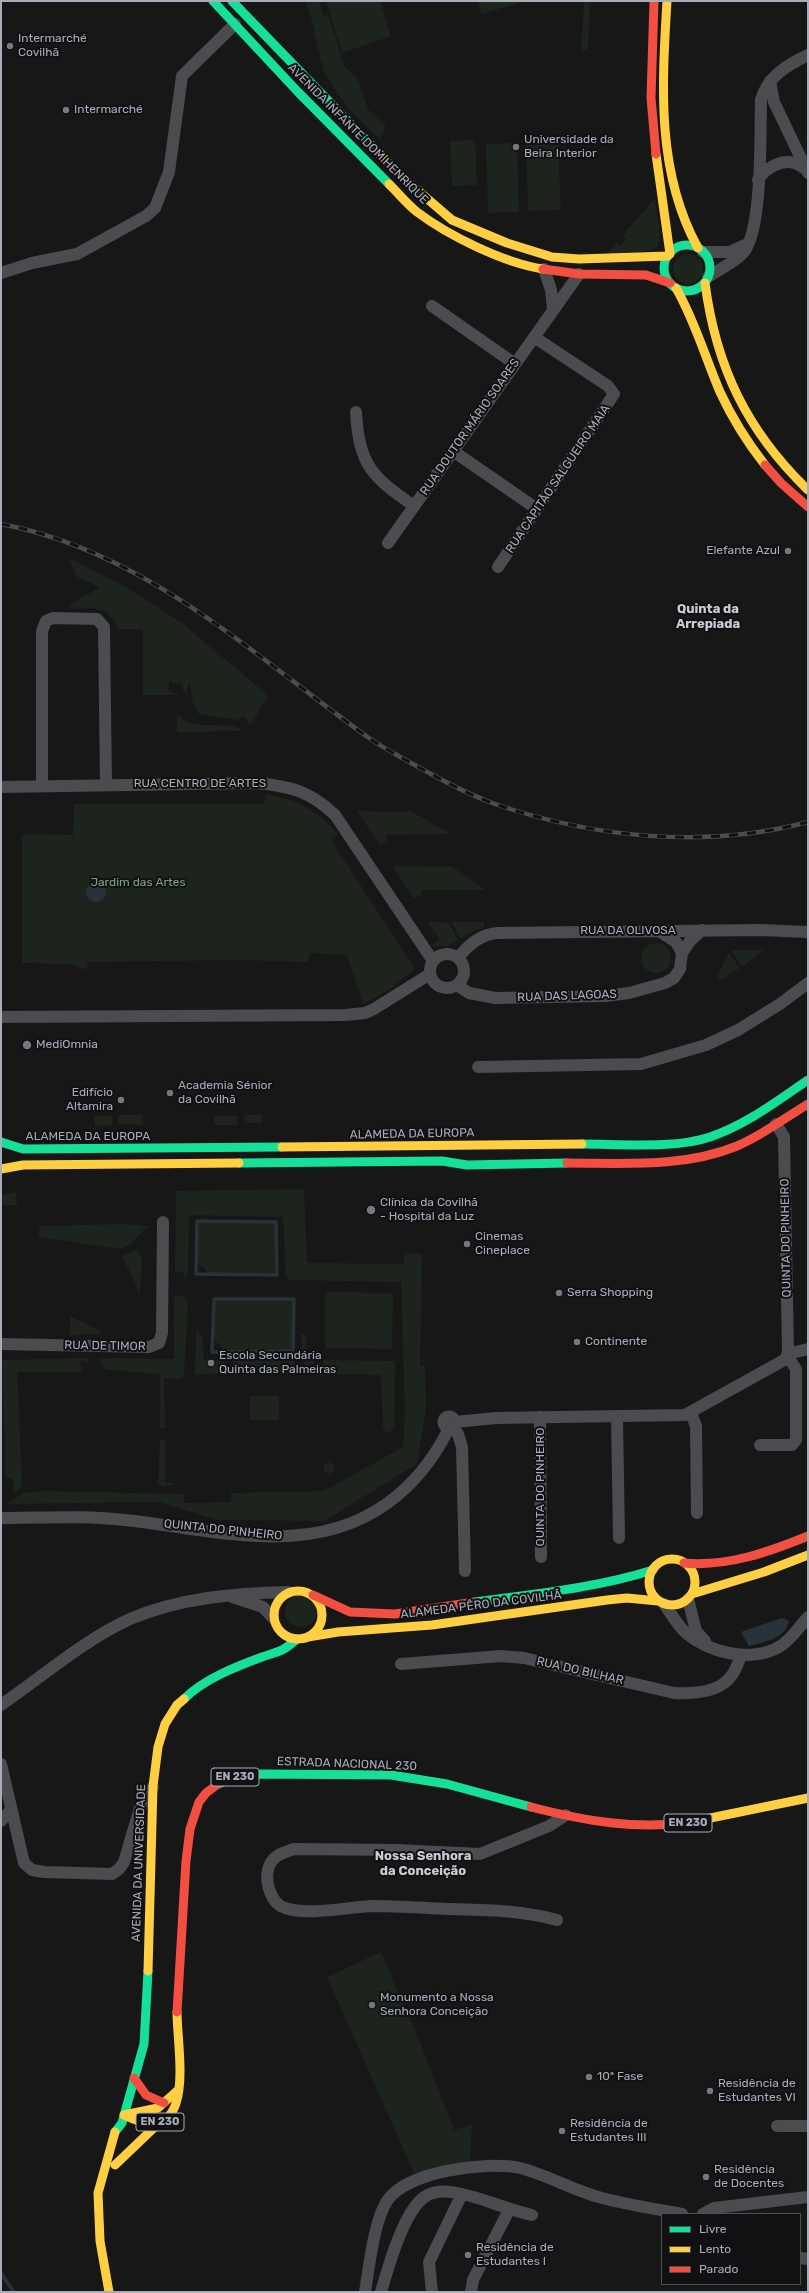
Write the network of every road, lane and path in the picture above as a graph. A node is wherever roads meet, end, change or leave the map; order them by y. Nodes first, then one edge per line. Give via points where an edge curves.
1 (213, 1) edge
2 (232, 1) edge
3 (654, 1) edge
4 (667, 1) edge
5 (235, 24) junction
6 (808, 55) edge
7 (770, 81) junction
8 (807, 171) edge
9 (758, 180) junction
10 (750, 243) junction
11 (701, 250) junction
12 (669, 255) junction
13 (544, 269) junction
14 (1, 273) edge
15 (580, 274) junction
16 (706, 280) junction
17 (673, 286) junction
18 (432, 306) dead end
19 (553, 310) junction
20 (534, 337) junction
21 (515, 364) junction
22 (356, 412) dead end
23 (453, 451) junction
24 (808, 490) edge
25 (414, 506) junction
26 (808, 507) edge
27 (537, 509) junction
28 (388, 543) dead end
29 (498, 567) dead end
30 (106, 785) junction
31 (42, 786) junction
32 (1, 787) edge
33 (702, 930) junction
34 (659, 931) junction
35 (808, 932) edge
36 (682, 953) junction
37 (458, 958) junction
38 (433, 961) junction
39 (430, 974) junction
40 (808, 983) edge
41 (458, 985) junction
42 (1, 1017) edge
43 (478, 1067) dead end
44 (808, 1080) edge
45 (808, 1104) edge
46 (776, 1124) junction
47 (1, 1142) edge
48 (1, 1169) edge
49 (163, 1222) dead end
50 (1, 1344) edge
51 (808, 1349) edge
52 (788, 1355) junction
53 (691, 1413) junction
54 (616, 1416) junction
55 (540, 1417) junction
56 (452, 1425) junction
57 (760, 1445) dead end
58 (697, 1513) dead end
59 (1, 1518) edge
60 (808, 1536) edge
61 (619, 1538) dead end
62 (808, 1556) edge
63 (541, 1557) dead end
64 (684, 1562) junction
65 (653, 1570) junction
66 (465, 1571) dead end
67 (288, 1592) junction
68 (313, 1595) junction
69 (229, 1596) junction
70 (690, 1596) junction
71 (661, 1602) junction
72 (808, 1617) edge
73 (273, 1618) junction
74 (308, 1637) junction
75 (275, 1638) junction
76 (297, 1640) junction
77 (708, 1645) junction
78 (741, 1656) junction
79 (262, 1657) junction
80 (401, 1664) dead end
81 (1, 1705) edge
82 (1, 1766) edge
83 (153, 1786) junction
84 (808, 1798) edge
85 (11, 1810) junction
86 (566, 1815) junction
87 (1, 1821) edge
88 (556, 1920) dead end
89 (134, 2078) junction
90 (179, 2090) junction
91 (164, 2104) junction
92 (123, 2119) junction
93 (159, 2123) junction
94 (777, 2126) dead end
95 (808, 2126) edge
96 (115, 2165) junction
97 (462, 2194) junction
98 (808, 2198) edge
99 (100, 2201) junction
100 (509, 2210) junction
101 (677, 2213) edge
102 (705, 2213) edge
103 (532, 2215) dead end
104 (109, 2292) edge
105 (365, 2292) edge
106 (381, 2292) edge
107 (432, 2292) edge
108 (471, 2292) edge

1 - 5 main road, AVENIDA INFANTE DOM HENRIQUE
2 - 12 main road, AVENIDA INFANTE DOM HENRIQUE via 402,177 452,220 507,243 552,257 579,260
3 - 12 main road via 651,90 658,174 668,222
4 - 11 main road via 664,90 668,143 682,220
5 - 13 main road, AVENIDA INFANTE DOM HENRIQUE via 417,212 472,245 504,258
5 - 14 street via 181,79 169,172 155,208 146,216 77,254
6 - 7 street via 779,72
7 - 8 street via 774,102
7 - 9 street via 761,100
8 - 9 street via 793,162 784,163 762,172
9 - 10 street via 758,209
10 - 11 street via 730,252
10 - 16 street via 743,253
11 - 12 main road via 683,246
11 - 16 main road via 709,264
12 - 17 main road via 664,270
13 - 15 main road, AVENIDA INFANTE DOM HENRIQUE
13 - 19 street via 551,290
15 - 17 main road, AVENIDA INFANTE DOM HENRIQUE via 646,275
15 - 19 street, RUA DOUTOR MÁRIO SOARES
16 - 17 main road via 691,291
16 - 24 main road via 713,331 732,387 758,434 772,453
17 - 26 main road via 690,312 720,393 744,435 780,483
18 - 21 street
19 - 20 street, RUA DOUTOR MÁRIO SOARES
20 - 21 street, RUA DOUTOR MÁRIO SOARES
20 - 27 street, RUA CAPITÃO SALGUEIRO MAIA via 608,386 614,394
21 - 23 street, RUA DOUTOR MÁRIO SOARES
22 - 25 street via 361,451 372,472
23 - 25 street, RUA DOUTOR MÁRIO SOARES
23 - 27 street
25 - 28 street, RUA DOUTOR MÁRIO SOARES
27 - 29 street, RUA CAPITÃO SALGUEIRO MAIA
30 - 31 street, RUA CENTRO DE ARTES
30 - 31 street via 104,627 97,619 53,618 47,620 42,627
30 - 38 street, RUA CENTRO DE ARTES via 256,783 297,789 314,798 335,815
31 - 32 street, RUA CENTRO DE ARTES
33 - 34 street, RUA DA OLIVOSA
33 - 35 street, RUA DA OLIVOSA
33 - 36 street, RUA DAS LAGOAS
34 - 36 street via 676,942
34 - 37 street, RUA DA OLIVOSA via 490,933 471,944
36 - 41 street, RUA DAS LAGOAS via 680,968 674,978 642,989 605,996 495,998 469,992
37 - 38 street via 445,954
37 - 41 street via 464,967 464,973
38 - 39 street
39 - 41 street via 433,982 442,988
39 - 42 street via 374,1009 358,1014
40 - 43 street via 738,1030 706,1045 641,1064
44 - 47 main road, ALAMEDA DA EUROPA via 727,1130 708,1138 677,1143 23,1149
45 - 46 main road
46 - 48 main road via 738,1146 718,1154 699,1159 665,1162 467,1165 442,1161 175,1163 23,1165
46 - 52 street, QUINTA DO PINHEIRO via 784,1138
49 - 50 street, RUA DE TIMOR via 162,1333 159,1343 149,1347
51 - 52 street, QUINTA DO PINHEIRO
52 - 53 street, QUINTA DO PINHEIRO
52 - 57 street, QUINTA DO PINHEIRO via 796,1369 796,1440 792,1445
53 - 54 street, QUINTA DO PINHEIRO via 676,1416
53 - 58 street via 696,1426
54 - 55 street, QUINTA DO PINHEIRO
54 - 61 street
55 - 56 street, QUINTA DO PINHEIRO via 468,1419
55 - 63 street, QUINTA DO PINHEIRO
56 - 59 street, QUINTA DO PINHEIRO via 420,1473 391,1500 362,1520 317,1534 266,1536 97,1518
56 - 66 street via 462,1447
60 - 64 main road, ALAMEDA PÊRO DA COVILHÃ via 758,1554 707,1565
62 - 70 main road, ALAMEDA PÊRO DA COVILHÃ
64 - 65 main road, ALAMEDA PÊRO DA COVILHÃ via 670,1559 663,1561
64 - 70 main road via 695,1580
65 - 68 main road, ALAMEDA PÊRO DA COVILHÃ via 631,1577 565,1589 395,1614 350,1612
65 - 71 main road via 649,1586
67 - 68 main road, ALAMEDA PÊRO DA COVILHÃ via 301,1590
67 - 69 street via 252,1592
67 - 73 main road via 276,1603
68 - 74 main road via 318,1601 322,1618 315,1632
69 - 73 street via 263,1608
69 - 81 street via 155,1610 131,1619 100,1635
70 - 71 main road, ALAMEDA PÊRO DA COVILHÃ via 677,1605
70 - 77 street via 696,1631
71 - 74 main road, ALAMEDA PÊRO DA COVILHÃ via 634,1598 607,1600 431,1625 327,1632
71 - 77 street via 685,1632
72 - 78 street via 790,1638 776,1649
73 - 75 main road
74 - 76 main road, ALAMEDA PÊRO DA COVILHÃ
75 - 76 main road
75 - 79 main road
76 - 79 main road, AVENIDA DA UNIVERSIDADE via 283,1651
77 - 78 street
78 - 80 street, RUA DO BILHAR via 731,1676 718,1686 694,1694 674,1693 524,1658 501,1656
79 - 83 main road, AVENIDA DA UNIVERSIDADE via 208,1681 193,1690 177,1705 165,1724 158,1747
82 - 85 street
83 - 85 street via 140,1808 124,1862 112,1874 32,1870 24,1863
83 - 89 main road, AVENIDA DA UNIVERSIDADE via 148,2000 144,2044
84 - 86 main road, ESTRADA NACIONAL 230 / EN 230 via 674,1826 632,1826
85 - 87 street
86 - 88 street via 549,1826 480,1854 294,1849 278,1854 269,1864 265,1879 271,1894 283,1908 298,1911 373,1906 502,1911 536,1914
86 - 90 main road, ESTRADA NACIONAL 230 / EN 230 via 458,1787 396,1776 268,1774 234,1777 218,1784 206,1793 196,1806 188,1838 177,2006
89 - 91 main road, EN 230 via 144,2095
89 - 92 main road, AVENIDA DA UNIVERSIDADE
90 - 91 main road, EN 230
90 - 93 main road, ESTRADA NACIONAL 230 / EN 230 via 173,2110
91 - 92 main road, EN 230
92 - 93 main road, EN 230 via 146,2125
92 - 96 main road, AVENIDA DA UNIVERSIDADE via 125,2129
92 - 99 main road, AVENIDA DA UNIVERSIDADE via 113,2135 103,2170 98,2193
93 - 96 main road, EN 230
94 - 95 street
96 - 99 main road, AVENIDA DA UNIVERSIDADE via 105,2197
97 - 100 street
97 - 106 street via 439,2191 426,2196 411,2210
97 - 107 street via 429,2262
98 - 102 street via 714,2208
99 - 104 main road, AVENIDA DA UNIVERSIDADE via 100,2241
100 - 103 street
100 - 108 street via 472,2280
101 - 105 street via 601,2198 519,2168 490,2167 433,2173 406,2183 387,2200 380,2214

